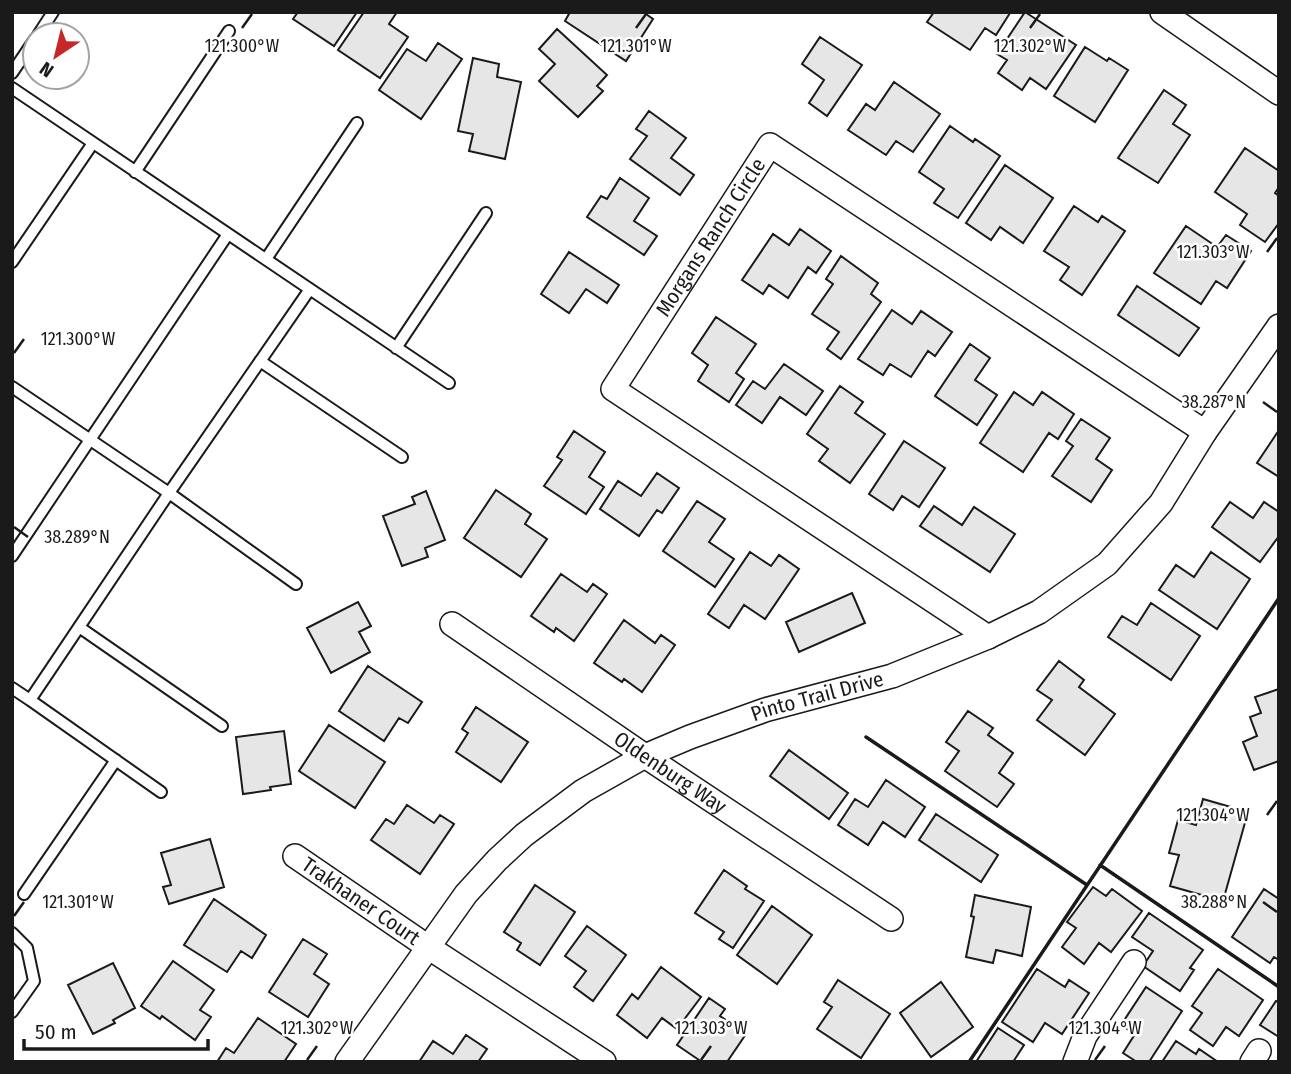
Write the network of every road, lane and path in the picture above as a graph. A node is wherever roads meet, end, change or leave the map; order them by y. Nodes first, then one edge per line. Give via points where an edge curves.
1 (1162, 12) edge
2 (229, 31) dead end
3 (12, 88) edge
4 (1279, 93) edge
5 (357, 123) dead end
6 (93, 143) junction
7 (135, 172) junction
8 (486, 212) dead end
9 (228, 234) junction
10 (266, 260) junction
11 (12, 262) edge
12 (310, 289) junction
13 (1279, 326) edge
14 (396, 348) junction
15 (260, 361) junction
16 (449, 383) dead end
17 (16, 390) edge
18 (12, 404) edge
19 (1205, 432) junction
20 (89, 439) junction
21 (402, 457) dead end
22 (169, 493) junction
23 (12, 556) edge
24 (296, 583) dead end
25 (452, 624) dead end
26 (79, 627) junction
27 (988, 637) junction
28 (12, 688) edge
29 (30, 700) junction
30 (222, 726) dead end
31 (645, 756) junction
32 (116, 761) junction
33 (161, 792) dead end
34 (295, 856) dead end
35 (24, 894) dead end
36 (891, 919) dead end
37 (12, 933) edge
38 (428, 947) junction
39 (1134, 962) dead end
40 (12, 1012) edge
41 (347, 1062) edge
42 (604, 1062) edge
43 (1075, 1062) edge

1 - 4 street
2 - 7 lane
3 - 6 lane
5 - 10 lane
6 - 7 lane
6 - 11 lane
7 - 9 lane
8 - 14 lane
9 - 10 lane
9 - 20 lane
10 - 12 lane
12 - 14 lane
12 - 15 lane
13 - 19 street, Pinto Trail Drive
14 - 16 lane
15 - 21 lane
15 - 22 lane
17 - 18 lane
17 - 20 lane
19 - 27 street, Pinto Trail Drive via 1161,503 1107,564 1039,612
19 - 27 street, Morgans Ranch Circle via 770,145 613,389
20 - 22 lane
20 - 23 lane
22 - 24 lane
22 - 26 lane
25 - 31 street, Oldenburg Way
26 - 29 lane
26 - 30 lane
27 - 31 street, Pinto Trail Drive via 892,676 765,710
28 - 29 lane
29 - 32 lane
31 - 36 street, Oldenburg Way
31 - 38 street, Pinto Trail Drive via 583,791 524,835 466,894
32 - 33 lane
32 - 35 lane
34 - 38 street, Trakhaner Court
37 - 40 lane via 27,948 34,981
38 - 41 street, Pinto Trail Drive
38 - 42 street, Trakhaner Court
39 - 43 street via 1085,1037

